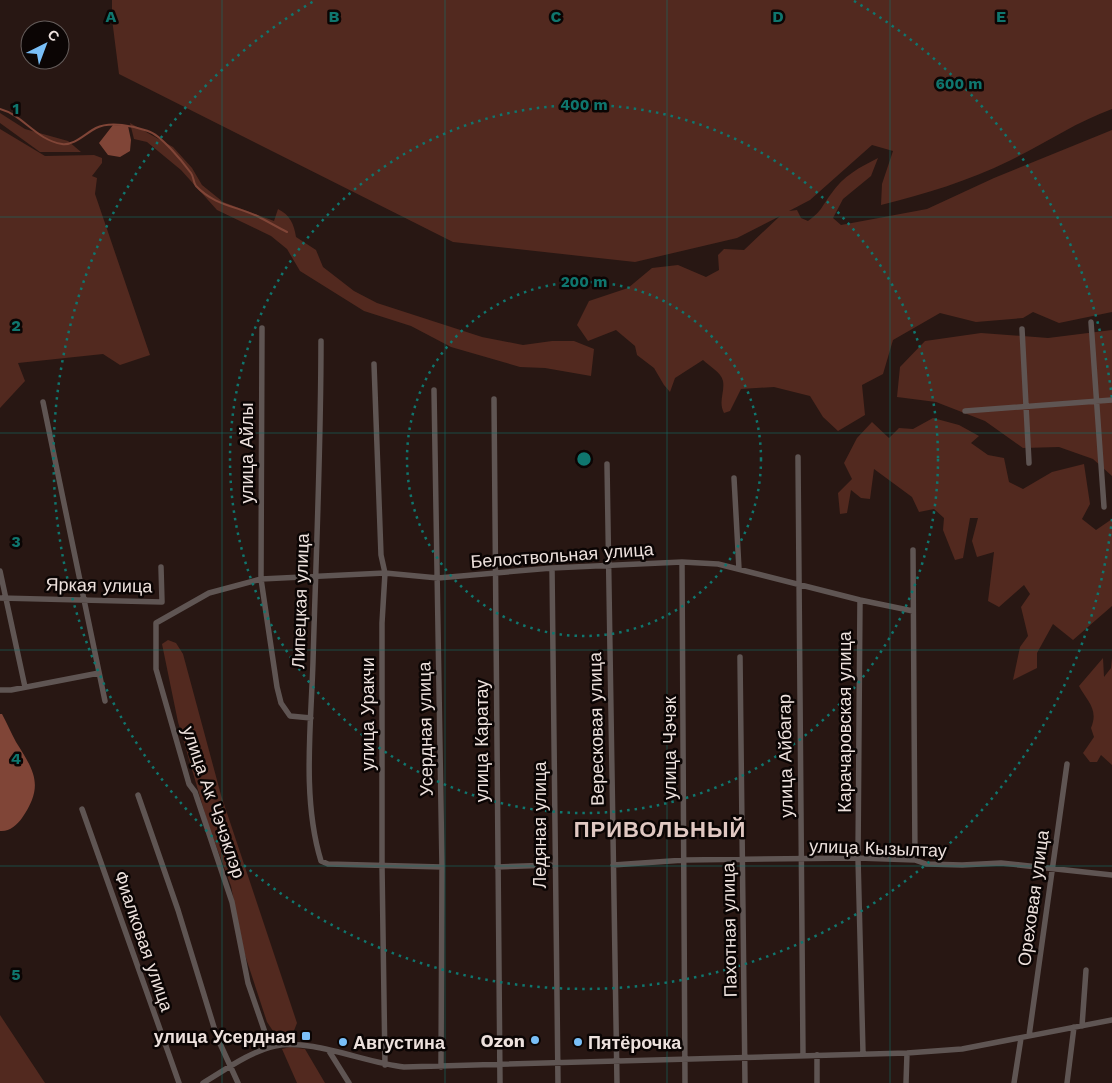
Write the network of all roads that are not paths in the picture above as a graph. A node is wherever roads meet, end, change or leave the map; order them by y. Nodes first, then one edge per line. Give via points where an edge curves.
1 (1091, 322) dead end
2 (262, 328) dead end
3 (1022, 329) dead end
4 (321, 340) dead end
5 (374, 364) dead end
6 (434, 390) dead end
7 (494, 399) dead end
8 (1112, 400) edge
9 (43, 402) dead end
10 (1096, 402) junction
11 (1026, 406) junction
12 (965, 411) dead end
13 (798, 458) dead end
14 (1029, 463) dead end
15 (607, 464) dead end
16 (734, 478) dead end
17 (1104, 506) dead end
18 (913, 550) dead end
19 (682, 562) junction
20 (161, 567) dead end
21 (608, 567) junction
22 (552, 568) junction
23 (739, 569) junction
24 (0, 571) edge
25 (385, 573) junction
26 (495, 574) junction
27 (316, 576) junction
28 (438, 578) junction
29 (261, 579) junction
30 (798, 583) junction
31 (209, 593) joint
32 (3, 598) edge
33 (85, 600) junction
34 (860, 600) junction
35 (913, 611) junction
36 (740, 657) dead end
37 (99, 674) junction
38 (25, 687) junction
39 (0, 690) edge
40 (105, 701) dead end
41 (311, 718) junction
42 (1067, 764) dead end
43 (138, 795) dead end
44 (82, 809) dead end
45 (858, 858) junction
46 (685, 860) junction
47 (743, 860) junction
48 (801, 860) junction
49 (915, 860) junction
50 (554, 865) junction
51 (613, 865) junction
52 (382, 866) junction
53 (442, 867) junction
54 (497, 867) junction
55 (1052, 868) junction
56 (1112, 875) edge
57 (1086, 970) dead end
58 (1112, 1020) edge
59 (1082, 1026) junction
60 (1074, 1027) junction
61 (1029, 1036) junction
62 (1021, 1038) junction
63 (270, 1047) junction
64 (329, 1051) junction
65 (862, 1053) junction
66 (907, 1053) junction
67 (803, 1055) junction
68 (817, 1055) junction
69 (745, 1058) junction
70 (685, 1061) junction
71 (558, 1062) junction
72 (617, 1062) junction
73 (385, 1065) junction
74 (499, 1065) junction
75 (441, 1067) junction
76 (229, 1068) junction
77 (179, 1083) edge
78 (202, 1083) edge
79 (238, 1083) edge
80 (349, 1083) edge
81 (500, 1083) edge
82 (558, 1083) edge
83 (617, 1083) edge
84 (685, 1083) edge
85 (745, 1083) edge
86 (817, 1083) edge
87 (906, 1083) edge
88 (1014, 1083) edge
89 (1067, 1083) edge

1 - 10 street
2 - 29 street, улица Айлы
3 - 11 street
4 - 27 street, Липецкая улица
5 - 25 street, улица Уракчи via 381,555
6 - 28 street, Усердная улица
7 - 26 street, улица Каратау
8 - 10 street
9 - 33 street
10 - 11 street
10 - 17 street
11 - 12 street
11 - 14 street
13 - 30 street, улица Айбагар
15 - 21 street, Вересковая улица
16 - 23 street
18 - 35 street
19 - 21 street, Белоствольная улица
19 - 23 street, Белоствольная улица
19 - 46 street, улица Чэчэк
20 - 33 street, Яркая улица via 162,602
21 - 22 street, Белоствольная улица
21 - 51 street, Вересковая улица
22 - 26 street, Белоствольная улица
22 - 50 street, Ледяная улица
23 - 30 street, Белоствольная улица
24 - 32 street
25 - 27 street, Белоствольная улица
25 - 28 street, Белоствольная улица
25 - 52 street, улица Уракчи
26 - 28 street, Белоствольная улица
26 - 54 street, улица Каратау
27 - 29 street, Белоствольная улица
27 - 41 street, Липецкая улица
28 - 53 street, Усердная улица
29 - 31 street, Белоствольная улица
29 - 41 street, улица Айлы via 272,665 281,703 290,716
30 - 34 street, Белоствольная улица
30 - 48 street, улица Айбагар
31 - 63 street, улица Ак Чэчэклэр via 156,623 156,669 189,784 195,792 232,902 248,983
32 - 33 street, Яркая улица
32 - 38 street
33 - 37 street
34 - 35 street, Белоствольная улица
34 - 45 street, Карачаровская улица
35 - 49 street
36 - 47 street, Пахотная улица
37 - 38 street
37 - 40 street
38 - 39 street
41 - 52 street, Липецкая улица via 310,810 321,861
42 - 55 street, Ореховая улица
43 - 76 street
44 - 77 street, Фиалковая улица
45 - 48 street, улица Кызылтау
45 - 49 street, улица Кызылтау
45 - 65 street, Карачаровская улица
46 - 47 street, улица Кызылтау
46 - 51 street, улица Кызылтау
46 - 70 street, улица Чэчэк
47 - 48 street, улица Кызылтау
47 - 69 street, Пахотная улица
48 - 67 street, улица Айбагар
49 - 55 street, улица Кызылтау via 926,864 1001,863
50 - 54 street
50 - 71 street, Ледяная улица
51 - 72 street, Вересковая улица
52 - 53 street
52 - 73 street, улица Уракчи
53 - 75 street, Усердная улица
54 - 74 street, улица Каратау
55 - 56 street, улица Кызылтау
55 - 61 street, Ореховая улица
57 - 59 street
58 - 59 street
59 - 60 street
60 - 61 street
60 - 89 street
61 - 62 street
62 - 66 street
62 - 88 street
63 - 64 street via 305,1046
63 - 76 street
64 - 73 street
64 - 80 street
65 - 66 street
65 - 68 street
66 - 87 street
67 - 68 street
67 - 69 street
68 - 86 street
69 - 70 street
69 - 85 street, Пахотная улица
70 - 72 street
70 - 84 street, улица Чэчэк
71 - 72 street
71 - 74 street
71 - 82 street, Ледяная улица
72 - 83 street, Вересковая улица
73 - 75 street
74 - 75 street
74 - 81 street, улица Каратау
76 - 78 street
76 - 79 street

